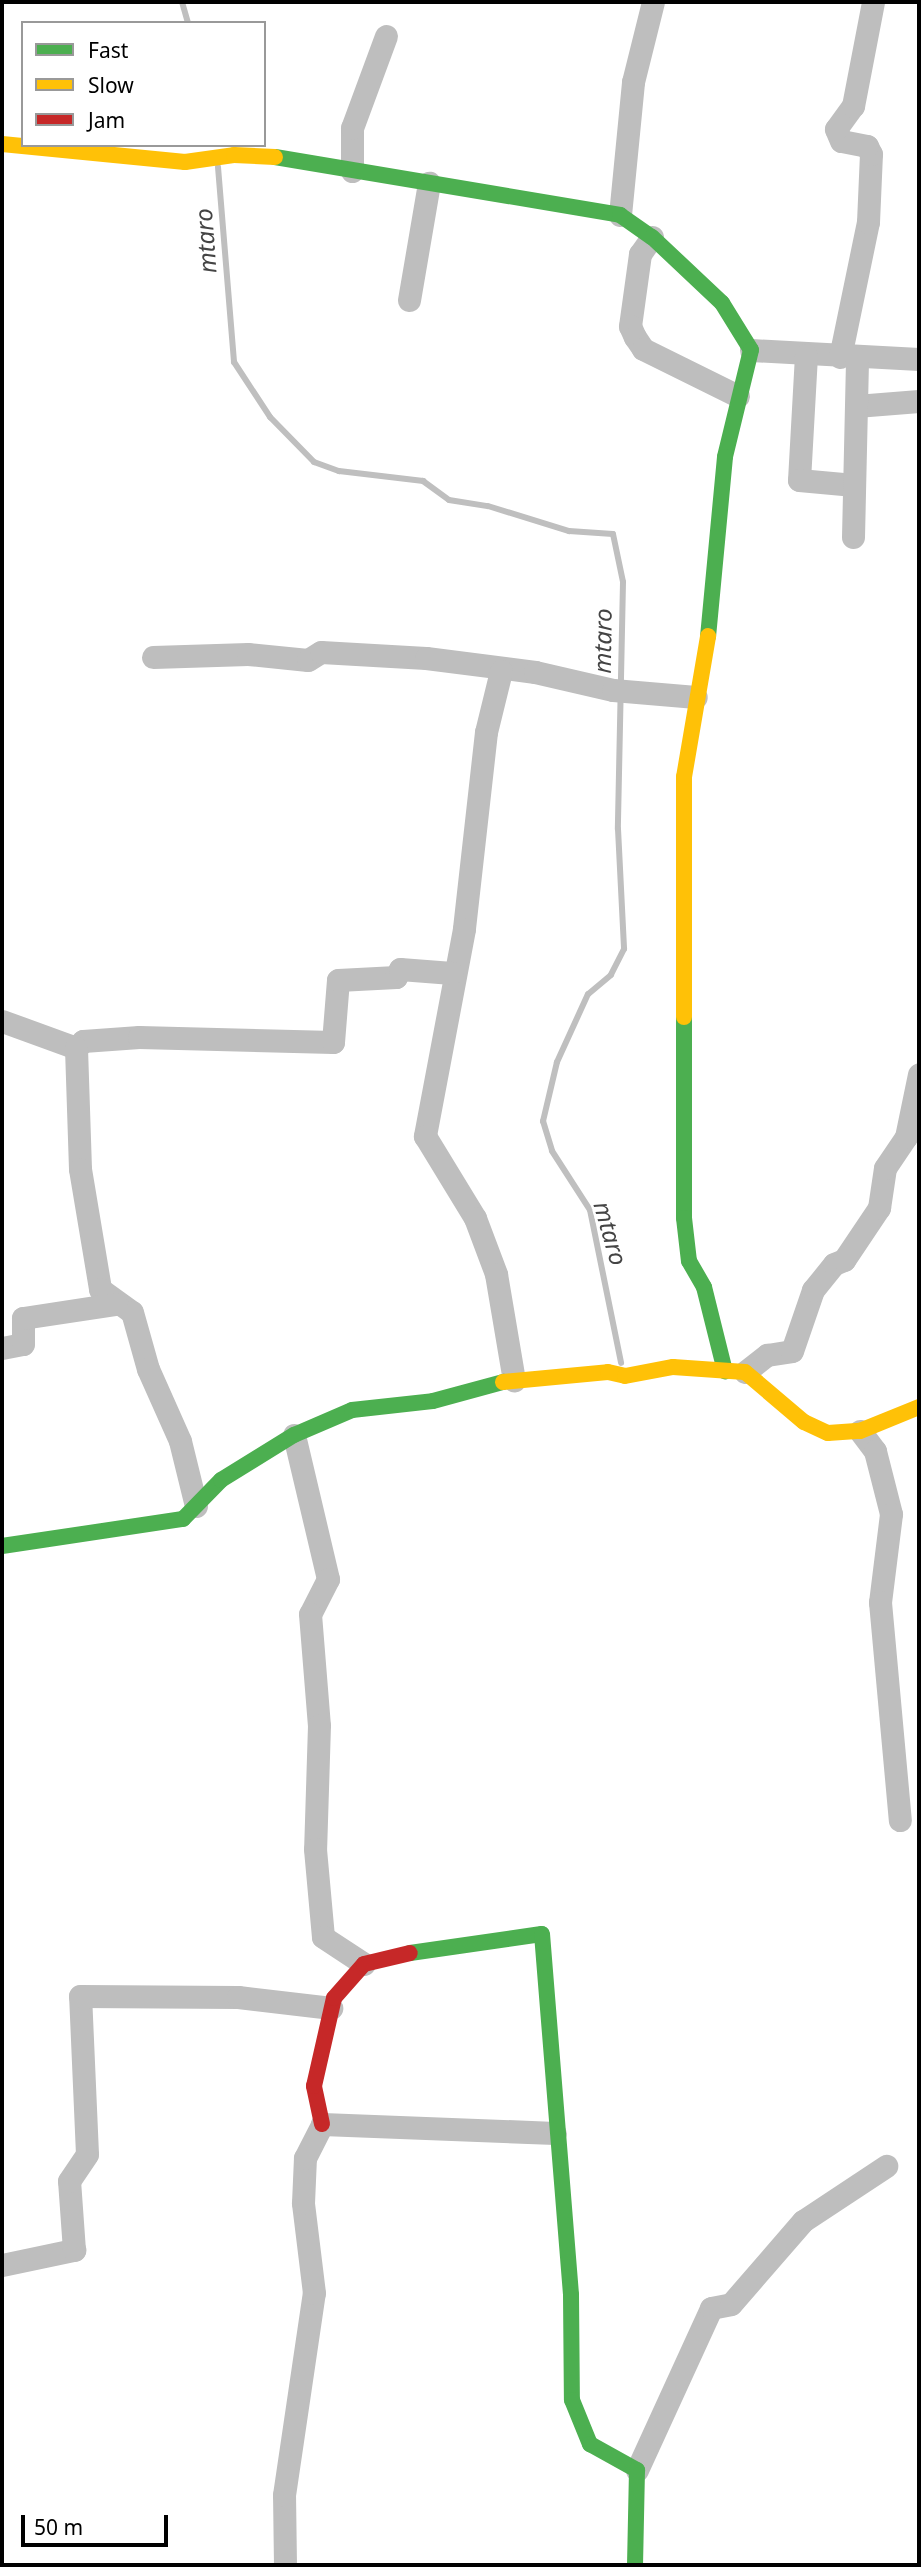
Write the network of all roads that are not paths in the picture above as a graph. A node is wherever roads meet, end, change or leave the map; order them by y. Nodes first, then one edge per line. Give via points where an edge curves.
1 (653, 2) edge
2 (873, 2) edge
3 (386, 36) dead end
4 (2, 144) edge
5 (21, 147) edge
6 (24, 147) edge
7 (352, 171) junction
8 (429, 183) junction
9 (620, 215) junction
10 (652, 237) junction
11 (409, 300) dead end
12 (751, 350) junction
13 (806, 355) junction
14 (849, 358) junction
15 (919, 359) edge
16 (738, 396) junction
17 (919, 401) edge
18 (856, 406) junction
19 (854, 485) junction
20 (853, 537) dead end
21 (153, 657) dead end
22 (501, 671) junction
23 (696, 697) junction
24 (453, 973) junction
25 (2, 1021) edge
26 (76, 1048) junction
27 (919, 1074) edge
28 (116, 1304) junction
29 (2, 1348) edge
30 (735, 1371) junction
31 (514, 1380) junction
32 (916, 1413) edge
33 (860, 1431) junction
34 (294, 1435) junction
35 (196, 1506) junction
36 (2, 1546) edge
37 (900, 1820) dead end
38 (364, 1964) junction
39 (331, 2008) junction
40 (322, 2124) junction
41 (555, 2133) junction
42 (886, 2166) dead end
43 (2, 2265) edge
44 (637, 2470) junction
45 (285, 2565) edge
46 (635, 2565) edge

1 - 9 street via 633,82
2 - 14 street via 853,106 836,129 841,141 867,146 871,154 868,222
3 - 7 street via 352,128
4 - 5 street
6 - 7 street via 103,158 298,158
7 - 8 street
8 - 9 street
8 - 11 street
9 - 10 street
10 - 12 street via 722,303
10 - 16 street via 640,254 630,326 635,337 643,349
12 - 13 street
12 - 16 street
13 - 14 street
13 - 19 street via 799,480
14 - 15 street
14 - 18 street
16 - 23 street via 725,457 717,583
17 - 18 street
18 - 19 street
19 - 20 street
21 - 22 street via 248,654 308,660 321,652 426,658
22 - 23 street via 536,673 613,690
22 - 24 street via 486,732 475,850
23 - 30 street via 684,776 684,1217 689,1261 704,1287
24 - 26 street via 400,968 396,977 338,979 333,1042 139,1037 82,1041
24 - 31 street via 425,1136 475,1219 492,1263
25 - 26 street
26 - 28 street via 80,1169 100,1289
27 - 30 street via 906,1137 885,1168 878,1208 844,1260 834,1264 813,1290 792,1351 767,1355
28 - 29 street via 23,1318 23,1344
28 - 35 street via 132,1312 148,1369 180,1441
30 - 31 street via 673,1367 625,1376 608,1372
30 - 33 street via 804,1422 828,1433
31 - 34 street via 433,1401 352,1410
32 - 33 street
33 - 37 street via 875,1451 891,1514 880,1602
34 - 35 street via 222,1480
34 - 38 street via 328,1579 310,1614 319,1725 316,1849 323,1937
35 - 36 street via 183,1519
38 - 39 street via 334,1998
38 - 41 street via 424,1949 542,1934
39 - 40 street via 313,2086
39 - 43 street via 238,1997 80,1996 87,2154 69,2181 74,2250
40 - 41 street
40 - 45 street via 305,2158 303,2203 314,2293 284,2495
41 - 44 street via 571,2295 572,2400 590,2444
42 - 44 street via 803,2221 731,2304 711,2308
44 - 46 street

